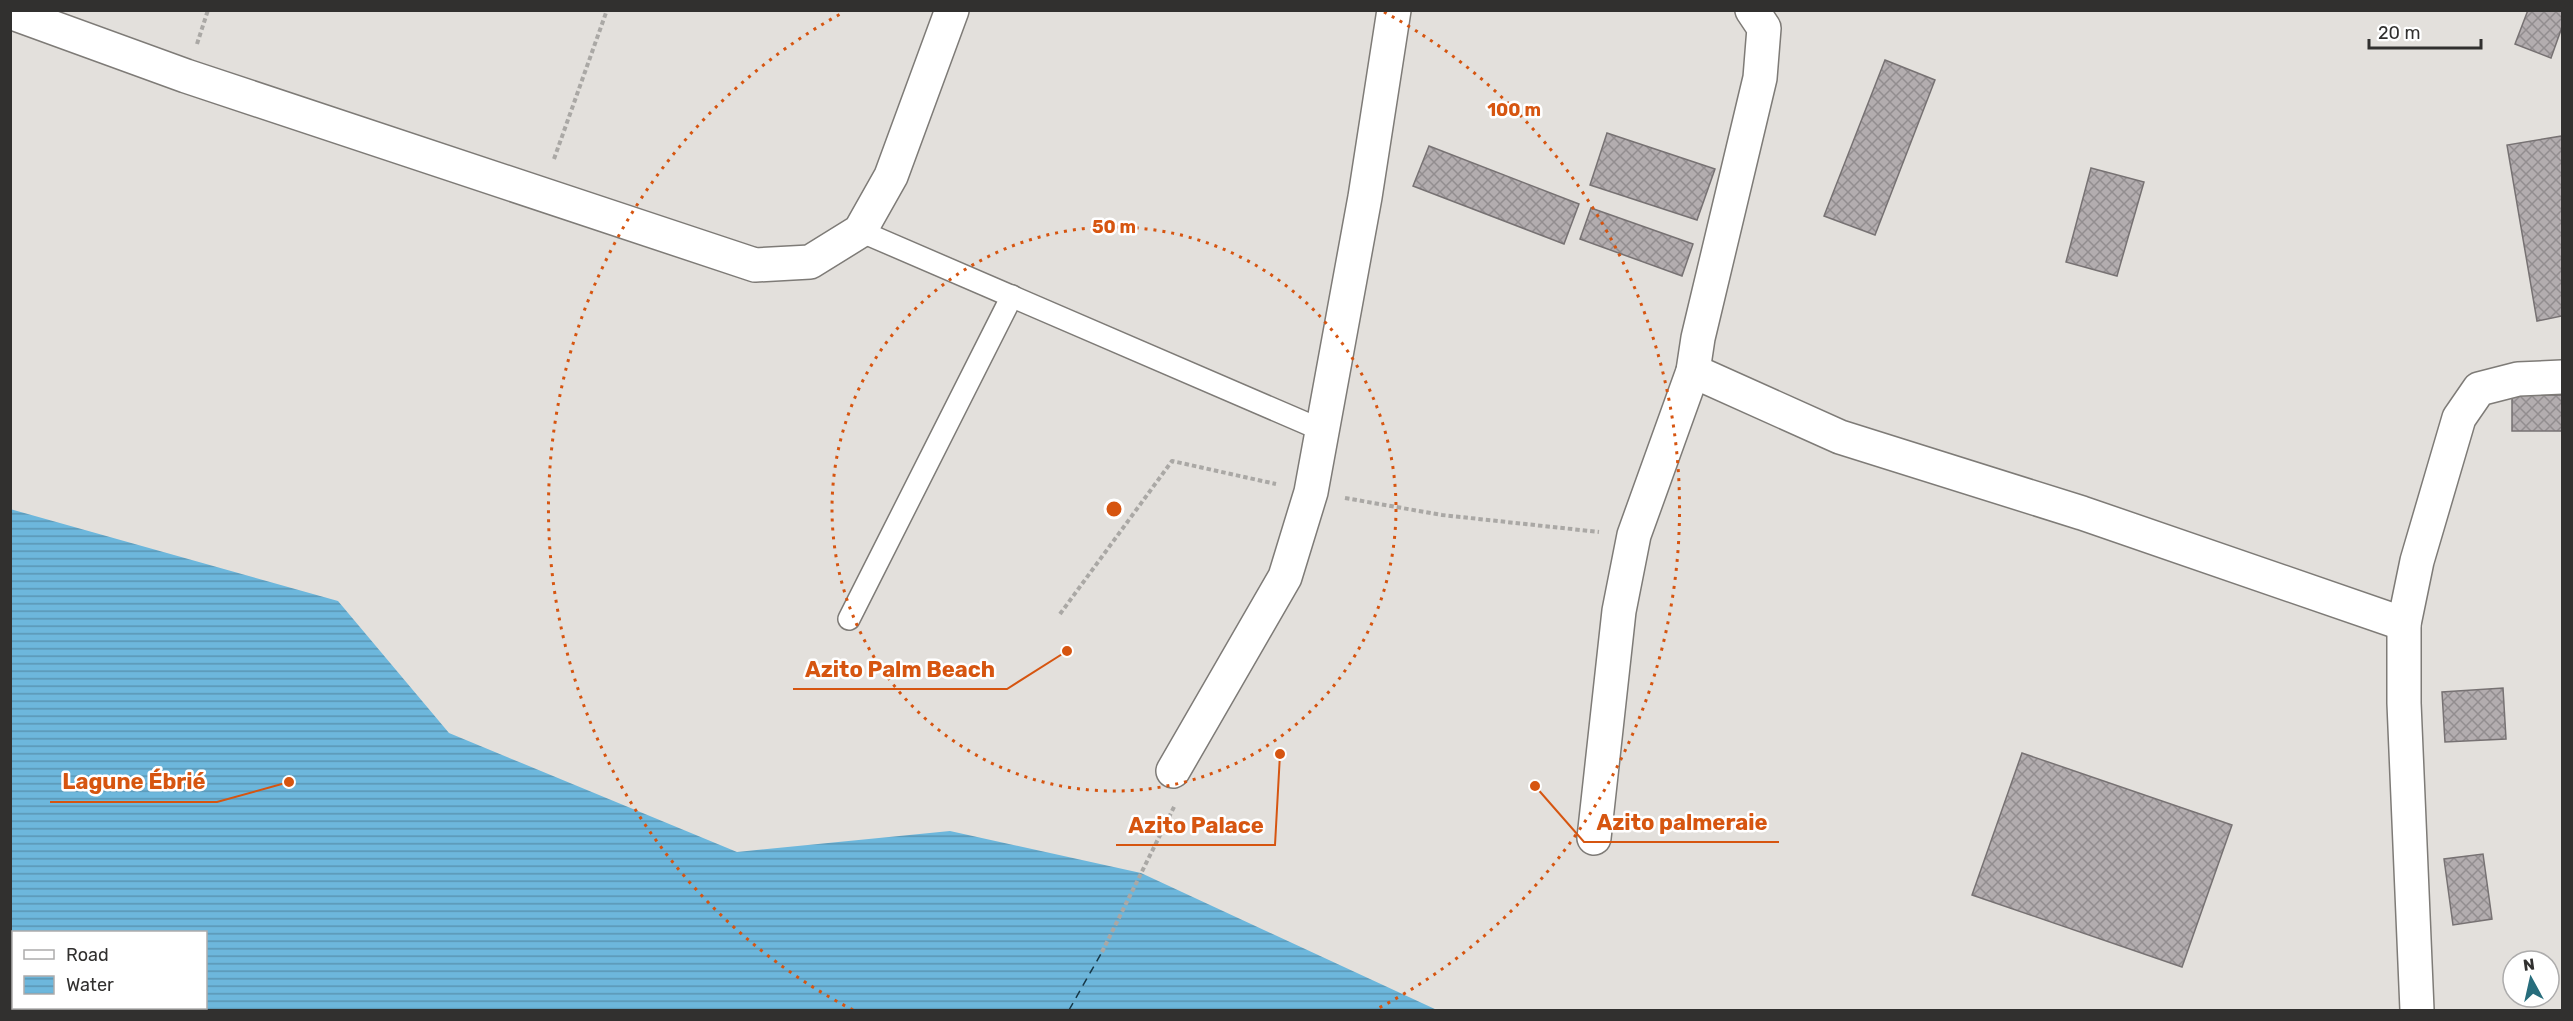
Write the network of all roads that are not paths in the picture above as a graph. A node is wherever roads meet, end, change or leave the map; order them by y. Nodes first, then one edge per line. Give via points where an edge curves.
1 (952, 10) edge
2 (1394, 10) edge
3 (1752, 10) edge
4 (10, 12) edge
5 (860, 231) junction
6 (1012, 297) junction
7 (1693, 371) junction
8 (2562, 377) edge
9 (1324, 431) junction
10 (849, 619) dead end
11 (2404, 624) junction
12 (1176, 785) road end
13 (1594, 838) dead end
14 (2417, 1011) edge

1 - 5 street via 891,176
2 - 9 street
3 - 7 street via 1764,28 1760,78
4 - 5 street via 186,76 755,265 810,262
5 - 6 lane
6 - 9 lane
6 - 10 lane
7 - 11 street via 1840,437 2082,513
7 - 13 street via 1634,535 1619,611
8 - 11 street via 2518,379 2479,389 2459,417 2417,561
9 - 12 street via 1311,492 1285,578
11 - 14 street

